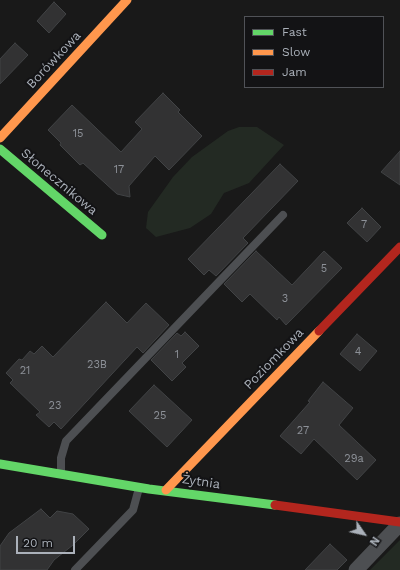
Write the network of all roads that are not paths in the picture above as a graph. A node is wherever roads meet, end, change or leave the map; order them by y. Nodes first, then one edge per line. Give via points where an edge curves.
1 (127, 0) edge
2 (0, 138) edge
3 (0, 149) edge
4 (283, 215) dead end
5 (102, 235) dead end
6 (400, 247) edge
7 (0, 464) edge
8 (60, 474) junction
9 (139, 488) junction
10 (166, 490) junction
11 (400, 523) edge
12 (75, 570) edge
13 (356, 570) edge

1 - 2 street, Borówkowa
3 - 5 street, Słonecznikowa
4 - 8 lane via 66,440
6 - 10 street, Poziomkowa
7 - 8 street, Żytnia
8 - 9 street, Żytnia
9 - 10 street, Żytnia
9 - 12 lane via 133,510
10 - 11 street, Żytnia
11 - 13 street

